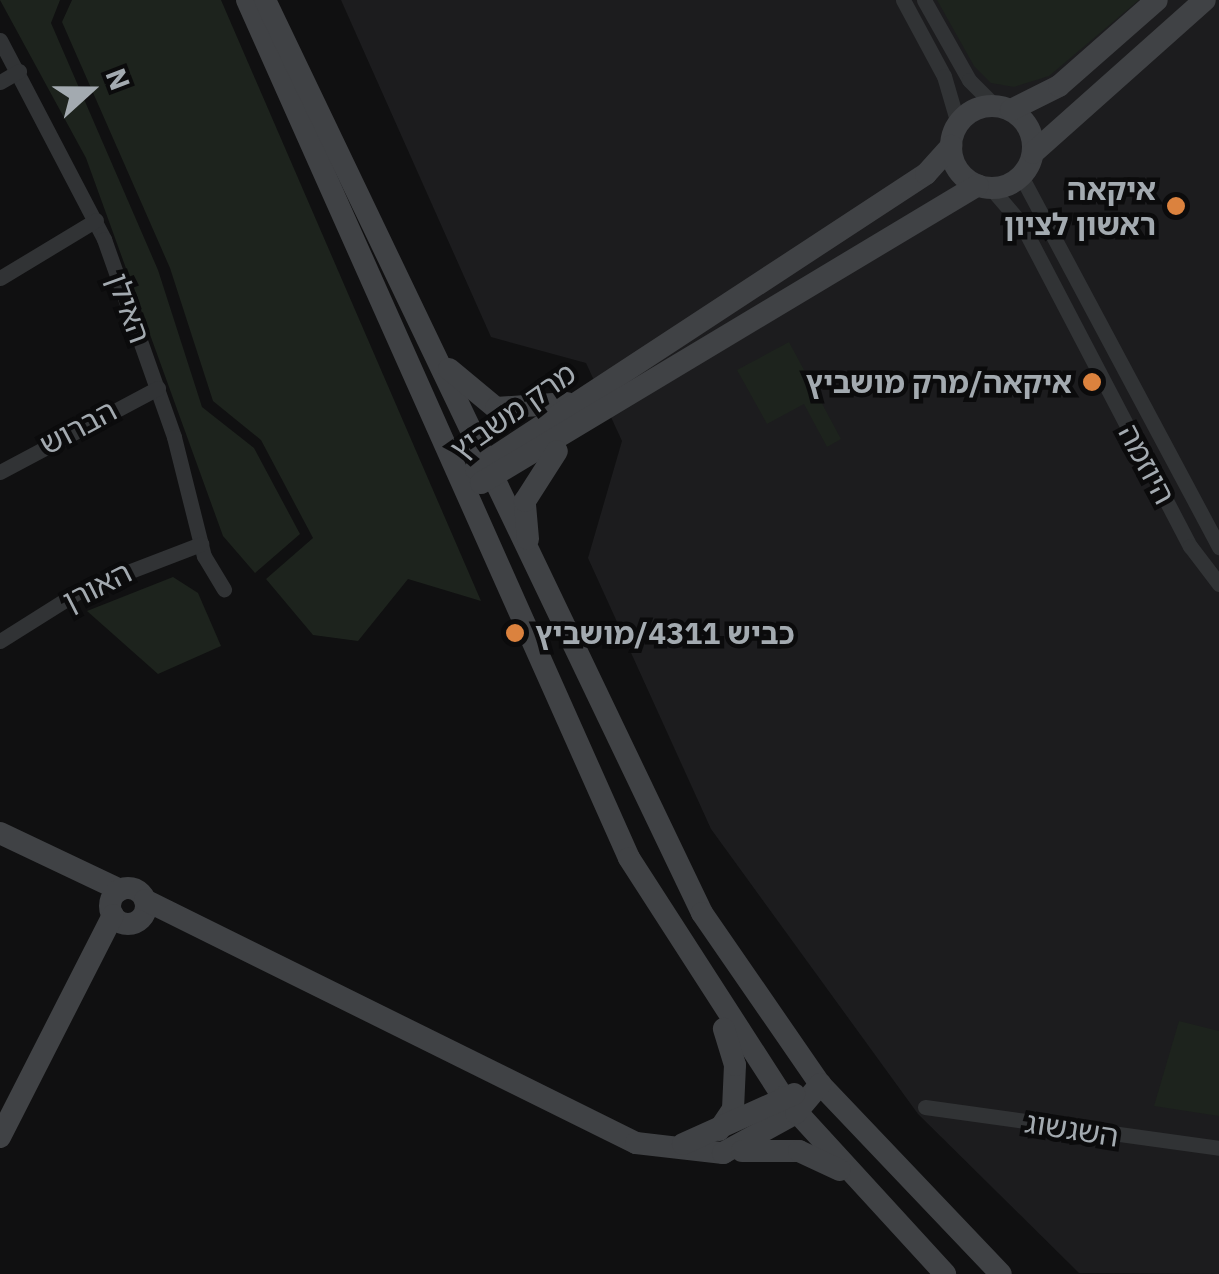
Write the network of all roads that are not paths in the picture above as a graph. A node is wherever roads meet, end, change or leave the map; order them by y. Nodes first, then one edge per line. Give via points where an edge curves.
1 (248, 0) edge
2 (266, 0) edge
3 (903, 0) edge
4 (924, 0) edge
5 (1156, 0) edge
6 (1205, 0) edge
7 (0, 40) edge
8 (19, 71) junction
9 (0, 82) edge
10 (1003, 108) junction
11 (954, 135) junction
12 (1032, 153) junction
13 (1022, 176) junction
14 (984, 186) junction
15 (96, 220) junction
16 (0, 278) edge
17 (431, 348) junction
18 (158, 388) junction
19 (580, 401) junction
20 (569, 437) junction
21 (489, 471) junction
22 (0, 472) edge
23 (458, 486) junction
24 (202, 544) junction
25 (1219, 547) edge
26 (533, 562) junction
27 (1219, 584) edge
28 (224, 589) dead end
29 (0, 641) edge
30 (0, 833) edge
31 (126, 909) junction
32 (716, 1006) junction
33 (820, 1084) junction
34 (790, 1105) junction
35 (925, 1106) dead end
36 (0, 1137) edge
37 (719, 1145) junction
38 (1219, 1148) edge
39 (846, 1174) junction
40 (945, 1274) edge
41 (1001, 1274) edge

1 - 23 main road
2 - 17 main road
3 - 11 street via 944,76
4 - 10 street via 968,80
5 - 10 main road, מרק משביץ via 1059,86
6 - 12 main road
7 - 8 street, האילן
8 - 9 street
8 - 15 street, האילן
10 - 11 main road, מרק משביץ
10 - 12 main road via 1026,124
11 - 14 main road via 954,164
11 - 19 main road, מרק משביץ via 926,174
12 - 13 main road
13 - 14 main road, מרק משביץ
13 - 25 street, היוזמה
14 - 20 main road, מרק משביץ
14 - 27 street, היוזמה via 1021,223 1190,546
15 - 16 street
15 - 18 street, האילן
17 - 19 main road via 474,397 496,408
17 - 21 main road
18 - 22 street, הברוש
18 - 24 street, האילן
19 - 21 main road, מרק משביץ
20 - 21 main road, מרק משביץ
20 - 26 main road via 526,501
21 - 23 main road, מרק משביץ
21 - 26 main road
23 - 32 main road via 609,820
24 - 28 street, האילן
24 - 29 street, האורן via 80,590
26 - 33 main road via 680,874
30 - 31 main road
31 - 36 main road
31 - 37 main road via 463,1050 608,1134 661,1147
32 - 34 main road
32 - 37 main road via 736,1065 734,1109
33 - 34 main road
33 - 41 main road
34 - 37 main road
34 - 39 main road
35 - 38 street, השגשוג
37 - 39 main road via 798,1151
39 - 40 main road

